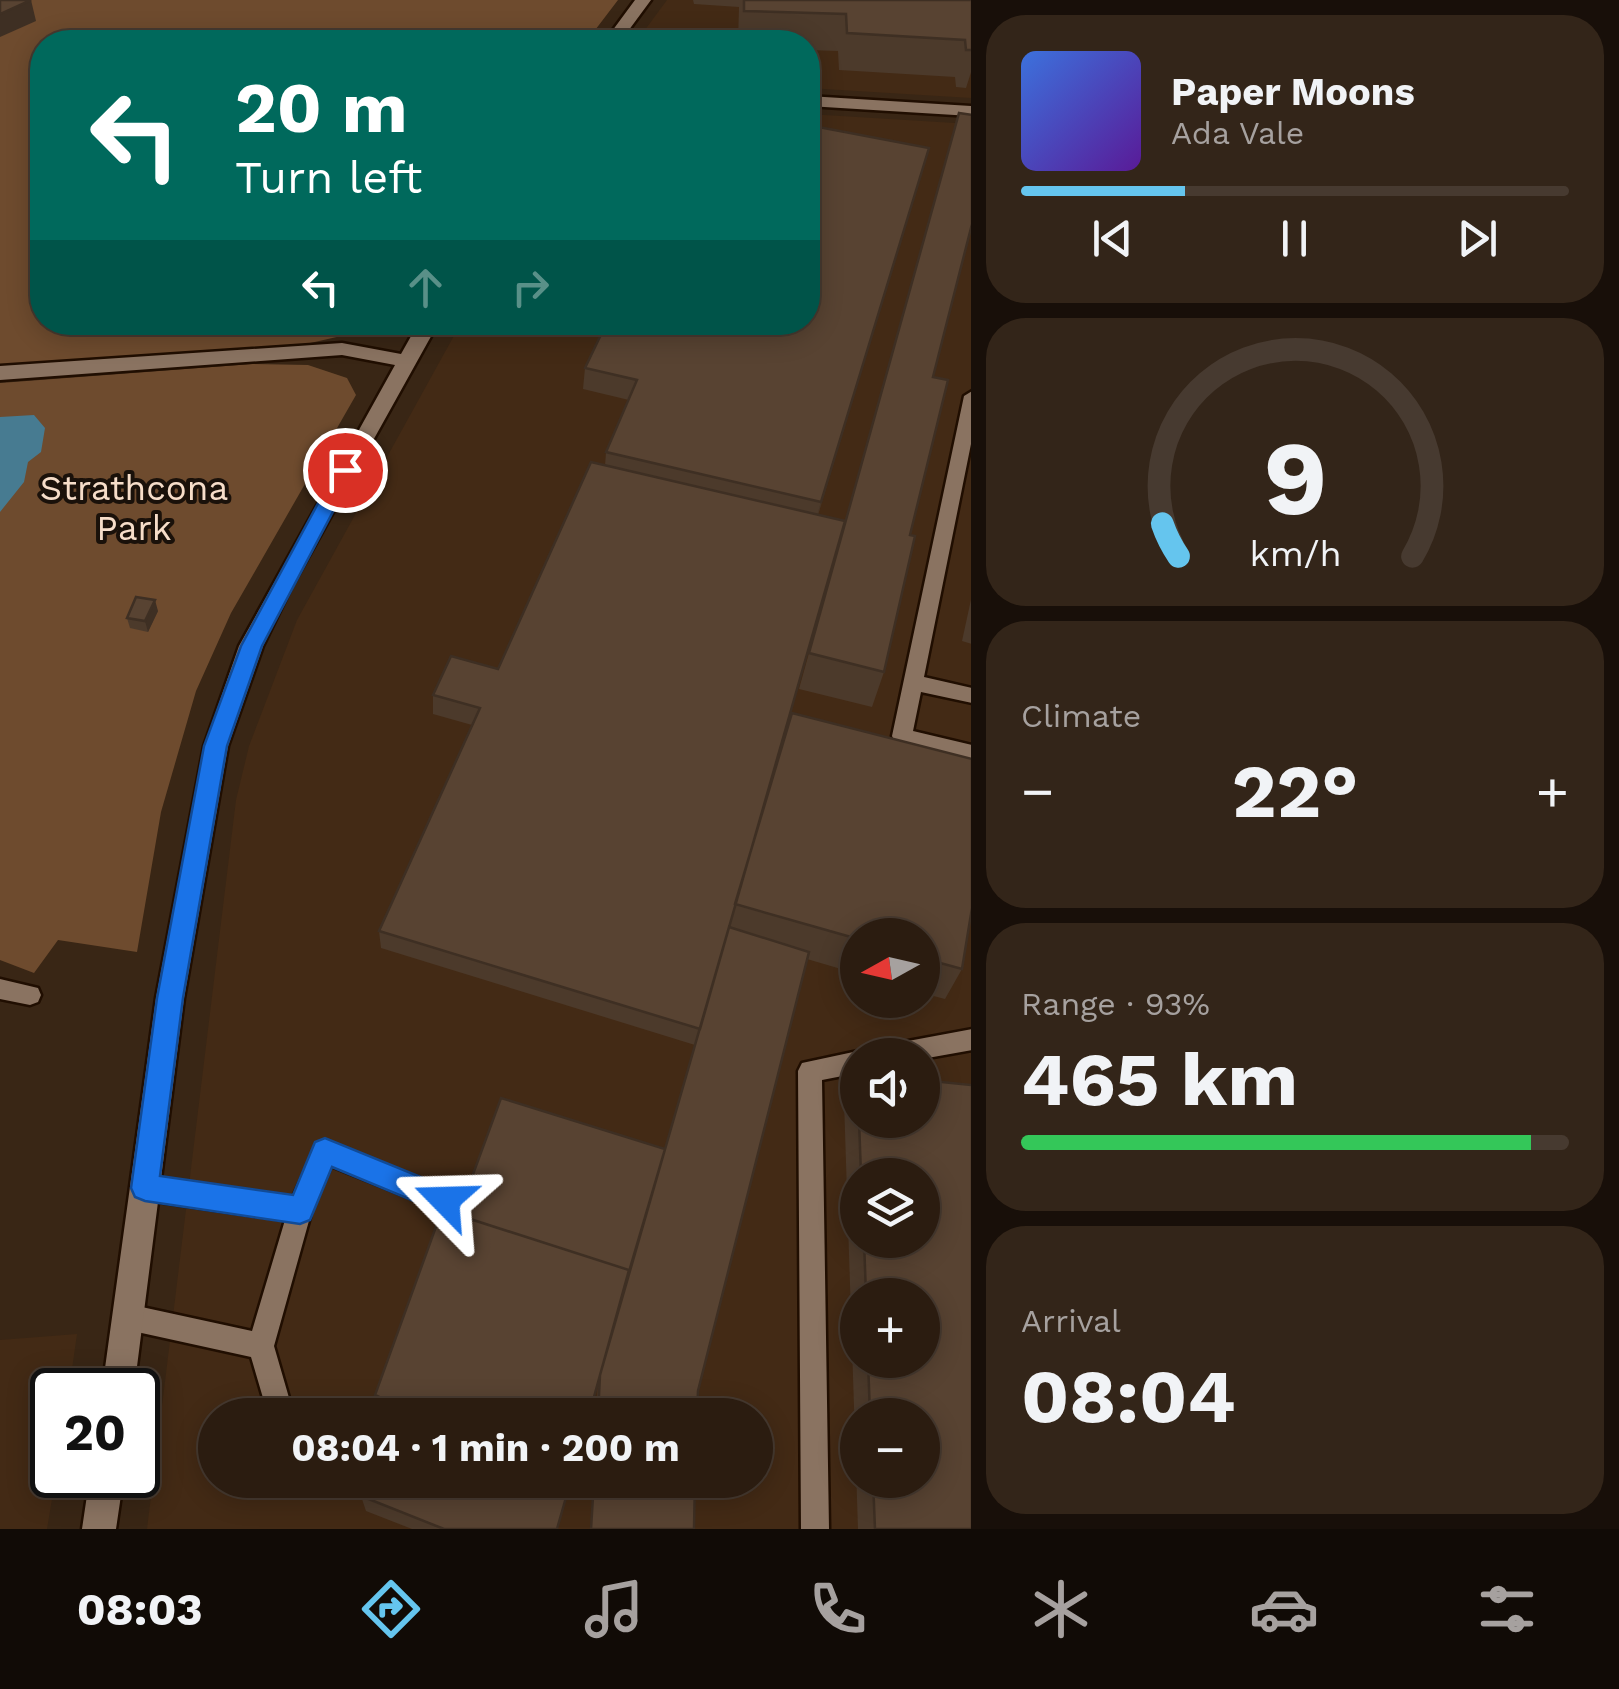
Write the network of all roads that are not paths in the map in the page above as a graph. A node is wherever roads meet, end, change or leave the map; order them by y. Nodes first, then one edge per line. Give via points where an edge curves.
1 (643, 0) edge
2 (621, 30) edge
3 (820, 102) edge
4 (971, 111) edge
5 (422, 335) edge
6 (406, 362) junction
7 (0, 373) edge
8 (971, 401) edge
9 (912, 682) junction
10 (971, 696) edge
11 (971, 754) edge
12 (0, 989) edge
13 (30, 995) dead end
14 (971, 1040) edge
15 (940, 1046) edge
16 (840, 1065) edge
17 (145, 1188) junction
18 (445, 1200) dead end
19 (300, 1210) junction
20 (128, 1317) junction
21 (261, 1346) junction
22 (121, 1368) edge
23 (276, 1398) edge
24 (104, 1498) edge
25 (99, 1529) edge
26 (815, 1529) edge

1 - 2 street
3 - 4 street
5 - 6 street
6 - 7 street via 342,349
6 - 17 street via 280,586 216,746 170,998
8 - 9 lane
9 - 10 lane
9 - 11 lane via 902,736
12 - 13 lane
14 - 15 lane
16 - 26 lane via 810,1071
17 - 19 lane
17 - 20 street
18 - 19 lane via 325,1152
19 - 21 lane
20 - 21 lane
20 - 22 street
21 - 23 lane
24 - 25 street

